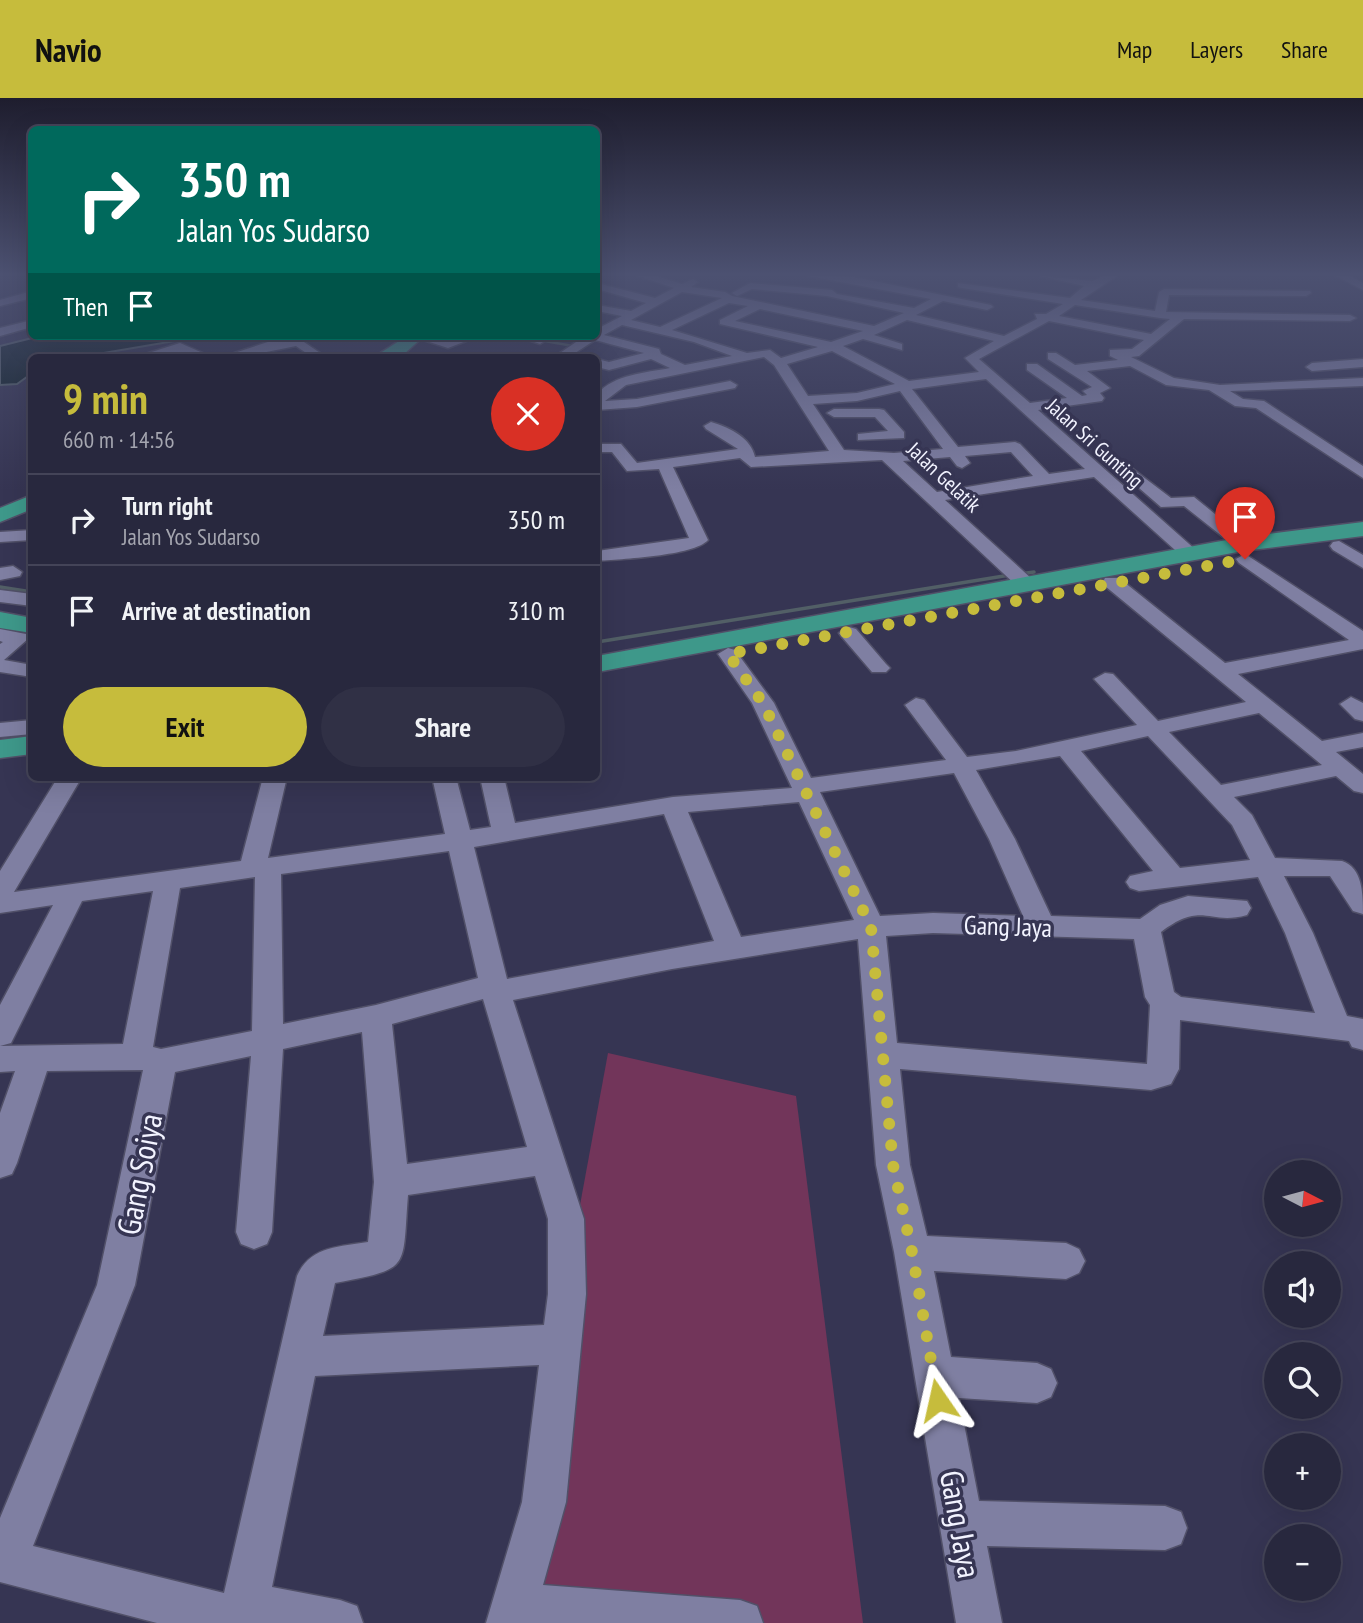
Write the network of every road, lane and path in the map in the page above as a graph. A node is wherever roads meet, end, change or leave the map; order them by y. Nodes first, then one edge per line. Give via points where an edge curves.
1 (179, 347) edge
2 (181, 347) edge
3 (259, 347) edge
4 (651, 347) edge
5 (672, 347) edge
6 (720, 347) edge
7 (827, 347) edge
8 (834, 347) edge
9 (990, 347) edge
10 (1142, 347) edge
11 (403, 348) joint
12 (663, 350) junction
13 (204, 353) edge
14 (228, 353) edge
15 (153, 354) edge
16 (389, 354) edge
17 (423, 354) dead end
18 (1052, 356) dead end
19 (746, 357) junction
20 (779, 362) junction
21 (1133, 362) junction
22 (1363, 363) edge
23 (601, 366) edge
24 (1032, 367) dead end
25 (1298, 368) dead end
26 (684, 370) junction
27 (1074, 370) junction
28 (986, 375) junction
29 (1363, 382) edge
30 (730, 385) dead end
31 (905, 386) junction
32 (1215, 387) junction
33 (600, 396) edge
34 (600, 397) edge
35 (803, 400) junction
36 (1080, 401) junction
37 (1024, 408) junction
38 (812, 414) junction
39 (711, 426) dead end
40 (743, 426) dead end
41 (1000, 431) dead end
42 (726, 434) junction
43 (869, 437) joint
44 (1015, 447) junction
45 (600, 448) edge
46 (744, 453) junction
47 (953, 453) junction
48 (839, 455) junction
49 (887, 456) junction
50 (1121, 459) joint
51 (664, 464) junction
52 (1094, 471) junction
53 (1363, 473) edge
54 (1045, 479) junction
55 (985, 487) junction
56 (933, 498) junction
57 (28, 503) edge
58 (0, 516) edge
59 (1363, 528) edge
60 (28, 535) edge
61 (0, 537) edge
62 (1351, 544) edge
63 (1244, 551) junction
64 (1191, 555) junction
65 (600, 556) edge
66 (1363, 563) edge
67 (1020, 577) junction
68 (1112, 582) junction
69 (0, 596) edge
70 (28, 600) edge
71 (923, 612) junction
72 (0, 620) edge
73 (28, 626) edge
74 (28, 628) edge
75 (0, 633) edge
76 (849, 633) junction
77 (1363, 642) edge
78 (728, 654) junction
79 (0, 655) edge
80 (600, 664) edge
81 (0, 666) edge
82 (879, 668) dead end
83 (28, 670) edge
84 (1224, 670) junction
85 (600, 675) edge
86 (1105, 679) dead end
87 (916, 705) dead end
88 (1263, 705) junction
89 (28, 727) edge
90 (1153, 729) junction
91 (0, 730) edge
92 (28, 734) edge
93 (0, 738) edge
94 (1363, 740) edge
95 (28, 746) edge
96 (1064, 746) junction
97 (0, 749) edge
98 (1316, 749) junction
99 (28, 752) edge
100 (0, 756) edge
101 (958, 765) junction
102 (1342, 768) junction
103 (67, 781) edge
104 (274, 781) edge
105 (444, 781) edge
106 (493, 781) edge
107 (1363, 786) edge
108 (807, 790) junction
109 (1217, 793) junction
110 (673, 805) junction
111 (505, 833) junction
112 (457, 841) junction
113 (1269, 867) junction
114 (260, 868) junction
115 (1172, 876) junction
116 (168, 881) junction
117 (1139, 882) dead end
118 (0, 892) edge
119 (73, 893) junction
120 (0, 903) edge
121 (1363, 904) edge
122 (1237, 908) dead end
123 (871, 927) junction
124 (1042, 927) junction
125 (1146, 929) junction
126 (731, 948) junction
127 (496, 988) junction
128 (1165, 1004) junction
129 (376, 1017) junction
130 (1355, 1031) edge
131 (0, 1034) edge
132 (266, 1040) junction
133 (883, 1055) junction
134 (35, 1058) junction
135 (0, 1059) edge
136 (149, 1059) junction
137 (548, 1159) junction
138 (0, 1163) edge
139 (391, 1182) junction
140 (254, 1232) dead end
141 (912, 1252) junction
142 (1066, 1261) dead end
143 (561, 1344) junction
144 (297, 1357) junction
145 (933, 1376) junction
146 (1037, 1383) dead end
147 (961, 1523) junction
148 (1165, 1528) dead end
149 (245, 1605) junction
150 (512, 1615) edge
151 (340, 1623) edge
152 (740, 1623) edge
153 (979, 1623) edge

1 - 15 street
2 - 13 street
3 - 14 street
4 - 12 street
5 - 12 street
6 - 19 street
7 - 20 street
8 - 31 street
9 - 28 street via 972,355 973,363
10 - 21 street via 1135,353 1115,353
11 - 16 main road
11 - 17 street
12 - 23 street
12 - 26 street
13 - 14 street
18 - 27 street
19 - 20 street via 766,353
19 - 26 street
20 - 35 street
21 - 27 street
21 - 32 street via 1171,382
22 - 25 street
24 - 36 street
26 - 33 street via 621,382
27 - 36 street via 1103,388 1090,391 1097,398
28 - 31 street
28 - 37 street, Jalan Sri Gunting
29 - 32 street
30 - 34 street via 637,402
31 - 35 street via 857,397
31 - 47 street
32 - 53 street via 1240,403 1259,404
35 - 38 street
36 - 37 street
37 - 52 street, Jalan Sri Gunting
38 - 43 street via 879,413 899,435
38 - 48 street
39 - 42 street
40 - 42 street
41 - 44 street
42 - 46 street via 748,450
43 - 49 street
44 - 47 street
44 - 54 street
45 - 51 street via 616,447 633,467
46 - 48 street via 751,462
46 - 51 street
47 - 49 street
47 - 55 street
48 - 49 street, Jalan Gelatik
49 - 56 street, Jalan Gelatik
50 - 52 street
50 - 63 street via 1167,503 1188,501
51 - 65 street via 699,540
52 - 54 street
52 - 64 street, Jalan Sri Gunting
54 - 55 street
55 - 56 street
56 - 67 street, Jalan Gelatik
57 - 58 main road
59 - 63 main road
60 - 61 street
62 - 63 main road
62 - 66 street
63 - 64 main road
63 - 68 main road
63 - 77 street
64 - 67 main road
67 - 71 main road
68 - 71 main road
68 - 84 street
69 - 70 street
71 - 76 main road
71 - 80 main road
72 - 73 main road
74 - 75 street
75 - 79 street via 19,638
76 - 78 main road
76 - 82 street
77 - 84 street
78 - 85 main road
78 - 108 street, Gang Jaya via 763,703
81 - 83 street
84 - 88 street
86 - 90 street
87 - 101 street
88 - 90 street
88 - 98 street
89 - 91 street
90 - 96 street
90 - 109 street
92 - 93 main road
94 - 98 street
95 - 97 main road
96 - 101 street
96 - 115 street
98 - 102 street
99 - 100 street
101 - 108 street
101 - 124 street via 1011,855
102 - 107 street
102 - 109 street
103 - 118 street
104 - 114 street
105 - 112 street
106 - 111 street
108 - 110 street
108 - 123 street, Gang Jaya
109 - 113 street via 1243,821
110 - 111 street
110 - 126 street
111 - 112 street
112 - 114 street
112 - 127 street
113 - 115 street
113 - 121 street via 1339,869
113 - 130 street via 1299,933
114 - 116 street
114 - 132 street
115 - 117 street
116 - 119 street
116 - 136 street, Gang Soiya
119 - 120 street
119 - 131 street
122 - 125 street via 1174,907
123 - 124 street, Gang Jaya via 933,923
123 - 126 street, Gang Jaya
123 - 133 street, Gang Jaya
124 - 125 street, Gang Jaya
125 - 128 street
126 - 127 street, Gang Jaya
127 - 129 street, Gang Jaya
127 - 137 street
128 - 130 street
128 - 133 street via 1163,1069 1151,1077
129 - 132 street, Gang Jaya
129 - 139 street
132 - 136 street
132 - 140 street
133 - 141 street, Gang Jaya via 893,1165
134 - 135 street
134 - 136 street
134 - 138 street
136 - 149 street, Gang Soiya via 116,1286 7,1555 8,1563 238,1620
137 - 139 street
137 - 143 street via 566,1219 567,1294
139 - 144 street via 385,1253 320,1271
141 - 142 street
141 - 145 street, Gang Jaya
143 - 144 street
143 - 150 street via 544,1502
144 - 149 street
145 - 146 street
145 - 147 street, Gang Jaya
147 - 148 street
147 - 153 street, Gang Jaya
149 - 151 street
150 - 152 street

